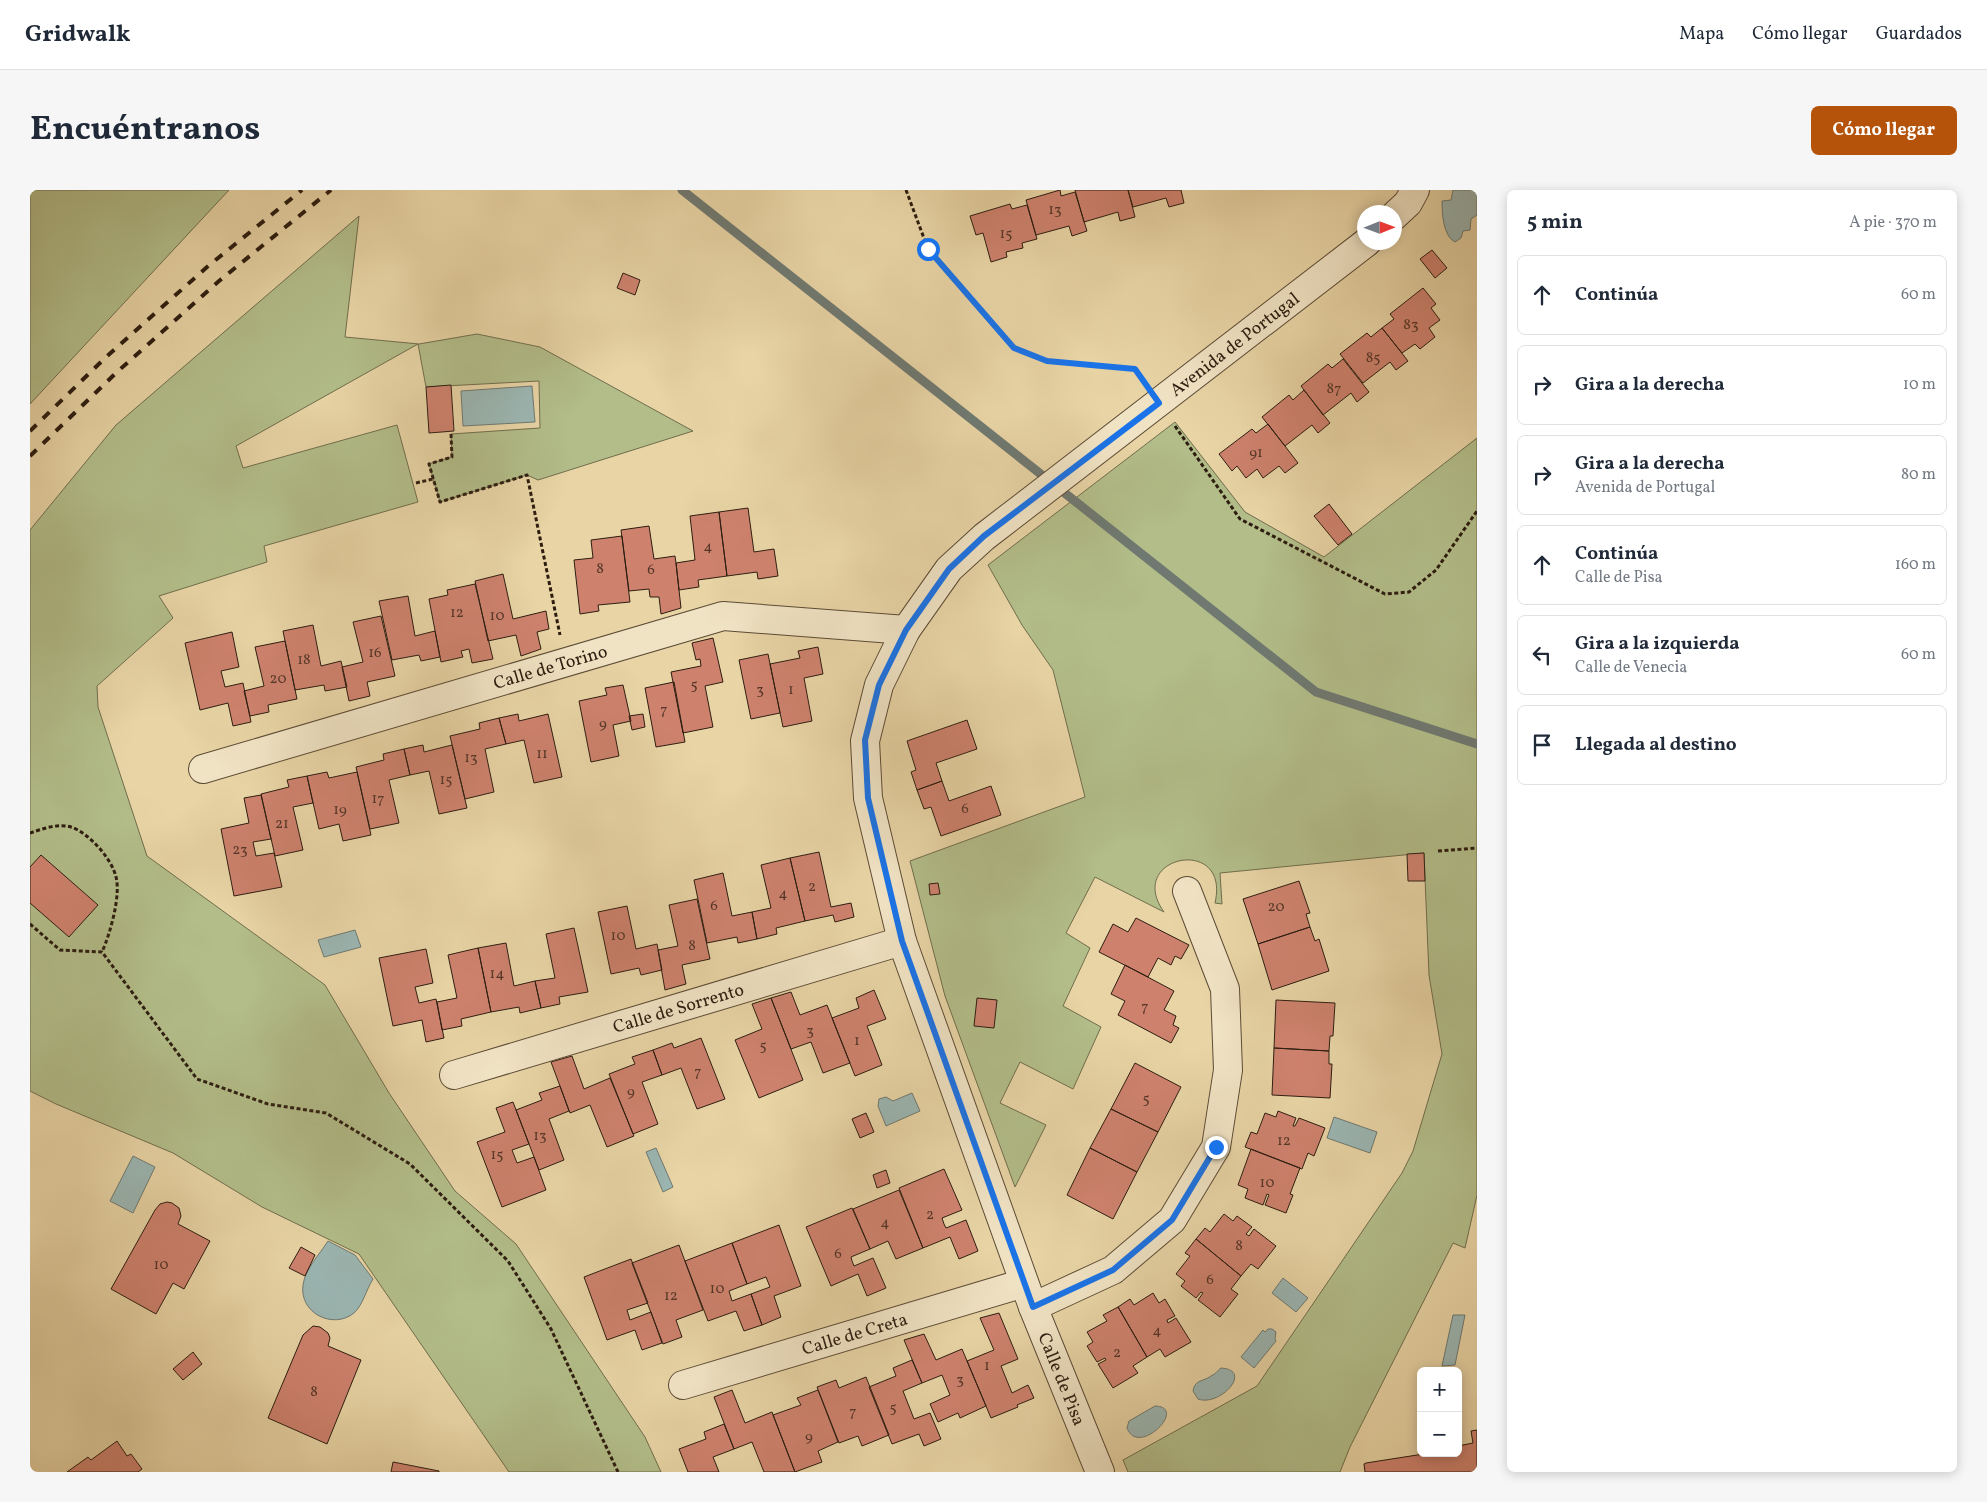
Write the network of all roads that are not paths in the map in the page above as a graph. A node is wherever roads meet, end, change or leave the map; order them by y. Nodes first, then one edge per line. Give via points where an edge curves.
1 (1415, 190) edge
2 (1402, 209) edge
3 (1357, 250) edge
4 (906, 630) junction
5 (202, 769) dead end
6 (1187, 891) dead end
7 (902, 941) junction
8 (454, 1075) dead end
9 (1029, 1295) junction
10 (683, 1385) dead end
11 (1100, 1472) edge

1 - 2 street
3 - 4 street, Avenida de Portugal via 984,536 949,569
4 - 5 street, Calle de Torino via 723,616
4 - 7 street, Calle de Pisa via 879,685 865,740 868,798
6 - 9 street, Calle de Creta via 1225,989 1228,1070 1216,1147 1172,1220 1113,1270
7 - 8 street, Calle de Sorrento
7 - 9 street, Calle de Pisa
9 - 10 street, Calle de Creta
9 - 11 street, Calle de Pisa

